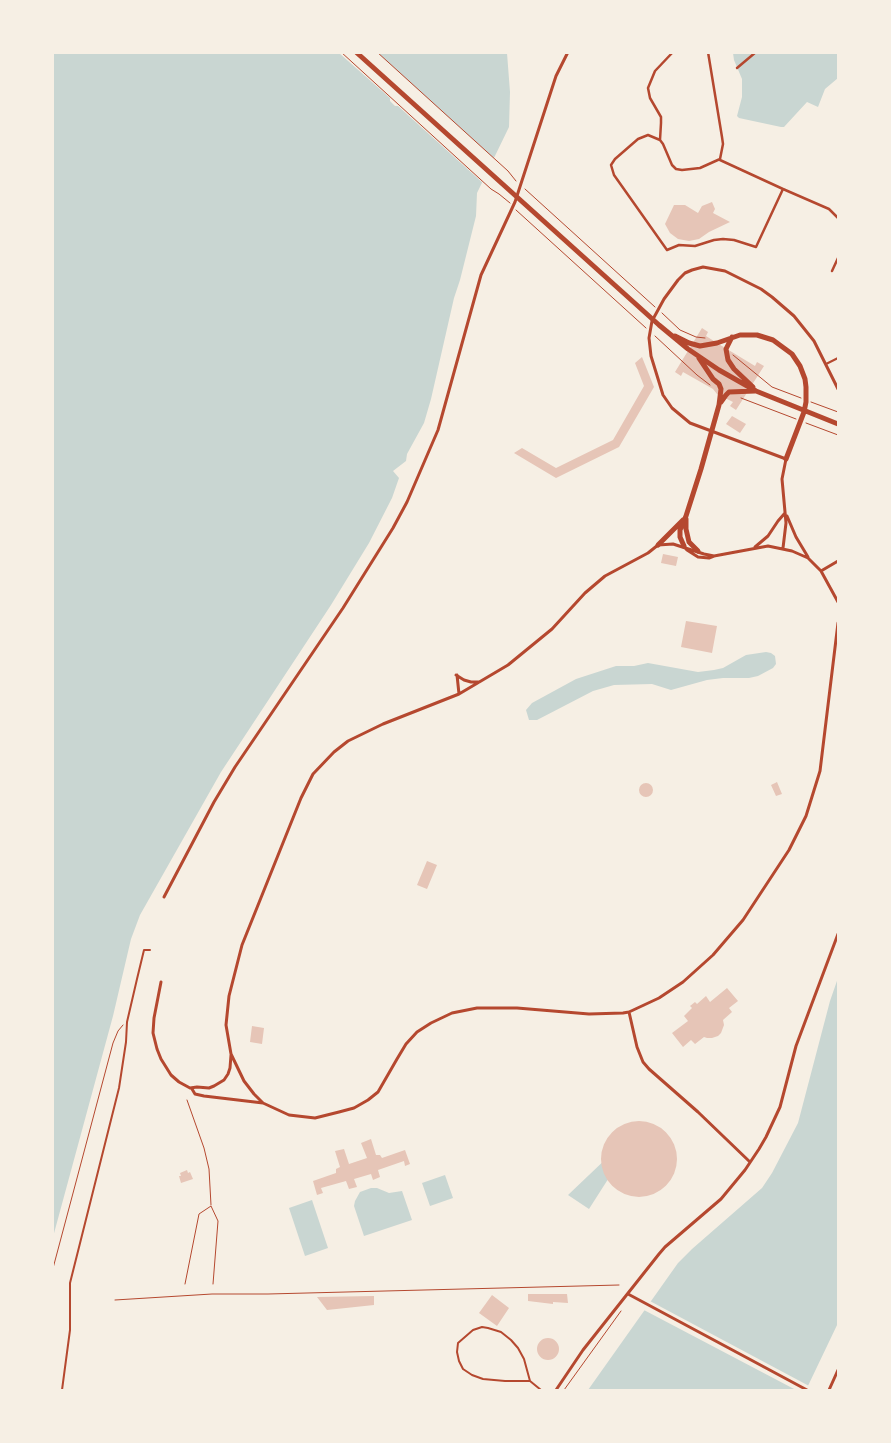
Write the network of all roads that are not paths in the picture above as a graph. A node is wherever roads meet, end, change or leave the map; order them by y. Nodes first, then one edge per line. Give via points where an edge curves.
1 (356, 52) edge
2 (568, 52) edge
3 (673, 52) edge
4 (708, 52) edge
5 (756, 52) edge
6 (737, 68) dead end
7 (660, 140) junction
8 (720, 159) junction
9 (783, 189) junction
10 (838, 218) edge
11 (838, 258) edge
12 (832, 271) dead end
13 (668, 333) junction
14 (732, 337) junction
15 (698, 356) junction
16 (838, 358) edge
17 (826, 364) junction
18 (838, 389) edge
19 (756, 391) junction
20 (719, 405) junction
21 (838, 424) edge
22 (786, 459) junction
23 (786, 513) junction
24 (686, 516) junction
25 (658, 546) junction
26 (684, 546) junction
27 (754, 548) junction
28 (783, 548) junction
29 (698, 552) junction
30 (714, 556) junction
31 (808, 558) junction
32 (838, 561) edge
33 (821, 571) junction
34 (838, 602) edge
35 (838, 623) edge
36 (838, 640) edge
37 (480, 682) junction
38 (459, 694) junction
39 (164, 896) dead end
40 (838, 934) edge
41 (150, 950) dead end
42 (161, 982) dead end
43 (629, 1012) junction
44 (231, 1054) junction
45 (192, 1089) junction
46 (263, 1103) junction
47 (750, 1162) junction
48 (628, 1294) junction
49 (838, 1370) edge
50 (530, 1381) junction
51 (62, 1390) edge
52 (541, 1390) edge
53 (556, 1390) edge
54 (808, 1390) edge
55 (829, 1390) edge

1 - 13 main road
2 - 39 street via 556,76 515,202 481,275 438,430 407,502 343,608 235,767
3 - 7 street via 655,71 648,88 661,117
4 - 8 street via 723,144
5 - 6 street
7 - 8 street via 676,169 700,168
7 - 9 street via 648,135 638,139 611,165 614,175 667,250 679,245 695,246 723,239 756,247
8 - 9 street
9 - 10 street via 829,209
11 - 12 street
13 - 14 main road via 700,346
13 - 15 main road
14 - 19 main road via 726,349 728,360
14 - 22 main road via 747,334 773,340 792,354 803,372 806,402
15 - 19 main road
15 - 20 main road via 720,387
16 - 17 lane
17 - 18 street
17 - 22 street via 814,340 782,305 747,282 717,269 698,268 685,273 664,299 652,321 649,338 651,356 663,395 672,408 690,422
19 - 20 main road via 730,392
19 - 21 main road
20 - 24 main road
22 - 23 street via 782,479
23 - 27 street
23 - 28 street
23 - 31 street
24 - 25 main road
24 - 26 main road via 680,530
24 - 29 main road via 689,542
25 - 26 street
25 - 37 street via 605,576 552,630 508,665
26 - 29 street
26 - 30 street via 698,557
27 - 28 street
27 - 30 street
28 - 31 street
29 - 30 street
31 - 33 street
32 - 33 street
33 - 34 street
35 - 36 street
36 - 43 street via 820,771 799,832 743,920 713,956 672,990
37 - 38 street
37 - 38 street via 464,680 456,675
38 - 44 street via 382,724 348,742 313,774 239,955 227,1012
40 - 47 street via 796,1046 777,1115
41 - 51 lane via 144,950 127,1022 119,1088 70,1283 70,1330
42 - 45 street via 153,1024 156,1049 171,1075
43 - 46 street via 588,1014 477,1008 452,1013 417,1032 406,1044 378,1092 354,1108 315,1118 289,1115
43 - 47 street via 637,1047 649,1069
44 - 45 street via 230,1068 224,1080 209,1088
44 - 46 street via 244,1081
45 - 46 street via 195,1094 204,1096
47 - 48 street via 721,1199 665,1247
48 - 53 street
48 - 54 street
49 - 55 street
50 - 50 lane via 518,1348 501,1332 482,1327 458,1343 459,1361 472,1375 505,1381
50 - 52 lane

